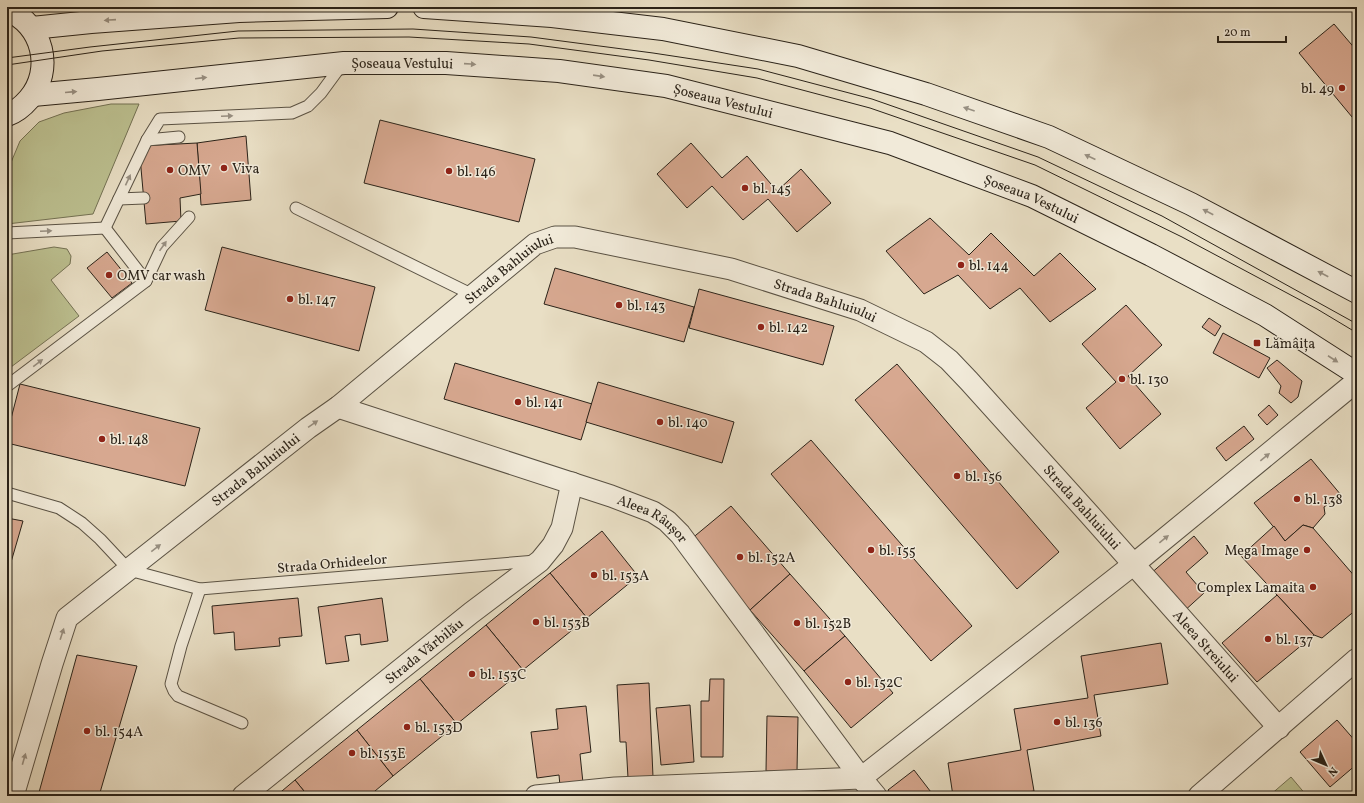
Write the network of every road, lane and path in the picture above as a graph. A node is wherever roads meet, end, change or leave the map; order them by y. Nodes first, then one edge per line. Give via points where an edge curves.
1 (387, 7) edge
2 (424, 7) edge
3 (22, 16) edge
4 (344, 63) junction
5 (33, 95) junction
6 (8, 118) edge
7 (178, 118) junction
8 (147, 140) junction
9 (144, 198) dead end
10 (119, 199) junction
11 (296, 208) dead end
12 (189, 217) dead end
13 (105, 228) junction
14 (7, 233) edge
15 (146, 281) junction
16 (1357, 292) edge
17 (473, 295) junction
18 (1357, 374) edge
19 (1357, 381) edge
20 (7, 386) edge
21 (338, 407) junction
22 (572, 484) junction
23 (7, 493) edge
24 (540, 561) junction
25 (1134, 564) junction
26 (129, 570) junction
27 (200, 589) junction
28 (1357, 659) edge
29 (242, 723) dead end
30 (1279, 728) junction
31 (861, 778) junction
32 (615, 792) edge
33 (14, 796) edge
34 (242, 796) edge
35 (536, 796) edge
36 (876, 796) edge
37 (1199, 796) edge

1 -> 3 main road via 239,11 91,22
16 -> 2 main road via 1191,204 1049,137 926,94 798,56 663,29 552,16
3 - 5 main road via 39,40 43,60 40,82
5 -> 4 main road, Șoseaua Vestului
7 -> 4 lane via 292,113 308,106
4 -> 18 main road, Șoseaua Vestului via 454,63 559,71 666,86 890,143 1032,196 1144,251 1265,315
5 - 6 main road
7 - 8 lane via 160,119
7 - 8 lane via 179,140
10 -> 8 lane
9 - 10 lane
10 - 13 lane
11 - 17 lane
15 -> 12 lane via 162,247
14 -> 13 lane
13 - 15 lane
20 -> 15 lane
17 - 21 street, Strada Bahluiului
17 - 25 street, Strada Bahluiului via 534,244 555,237 575,237 731,268 860,310 926,342 949,360
25 -> 19 street
21 - 22 street, Aleea Râușor
26 -> 21 street, Strada Bahluiului
22 - 24 street, Strada Vărbilău via 562,528
22 - 31 street, Aleea Râușor via 653,512 680,534
23 - 26 lane via 58,508 82,523
24 - 27 lane, Strada Orhideelor
24 - 34 street, Strada Vărbilău
25 - 30 street, Aleea Streiului
25 - 31 street
26 - 27 lane, Strada Orhideelor
33 -> 26 street, Strada Bahluiului via 67,618
27 - 29 lane via 171,684 178,696
28 - 30 street
30 - 37 street
31 - 32 street
31 - 36 street, Aleea Râușor
32 - 35 street

